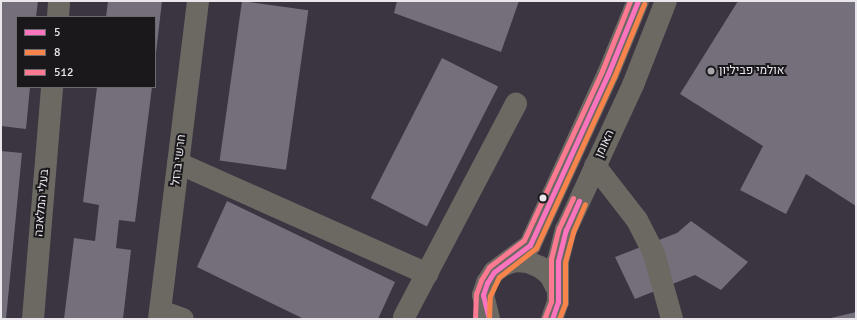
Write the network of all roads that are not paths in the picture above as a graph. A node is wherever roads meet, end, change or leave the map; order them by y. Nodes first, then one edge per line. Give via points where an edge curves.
1 (59, 1) edge
2 (198, 1) edge
3 (638, 1) edge
4 (666, 1) edge
5 (58, 16) edge
6 (52, 88) edge
7 (516, 104) dead end
8 (178, 163) junction
9 (595, 166) junction
10 (503, 265) junction
11 (427, 274) junction
12 (557, 290) junction
13 (160, 315) edge
14 (485, 315) edge
15 (404, 317) dead end
16 (555, 318) edge
17 (32, 319) edge
18 (183, 319) edge
19 (672, 319) edge

1 - 5 street
2 - 8 street, חרשי ברזל
3 - 10 street via 608,74 530,245
4 - 9 street, האומן via 633,85
6 - 17 street, בעלי המלאכה
7 - 11 street
8 - 11 street
8 - 13 street, חרשי ברזל
9 - 12 street, האומן via 566,230 558,261
9 - 19 street via 637,220 654,254
10 - 12 street via 515,261 528,262 540,267 550,275
10 - 14 street via 494,272 487,283 483,295
11 - 15 street
12 - 16 street, האומן
13 - 18 street

